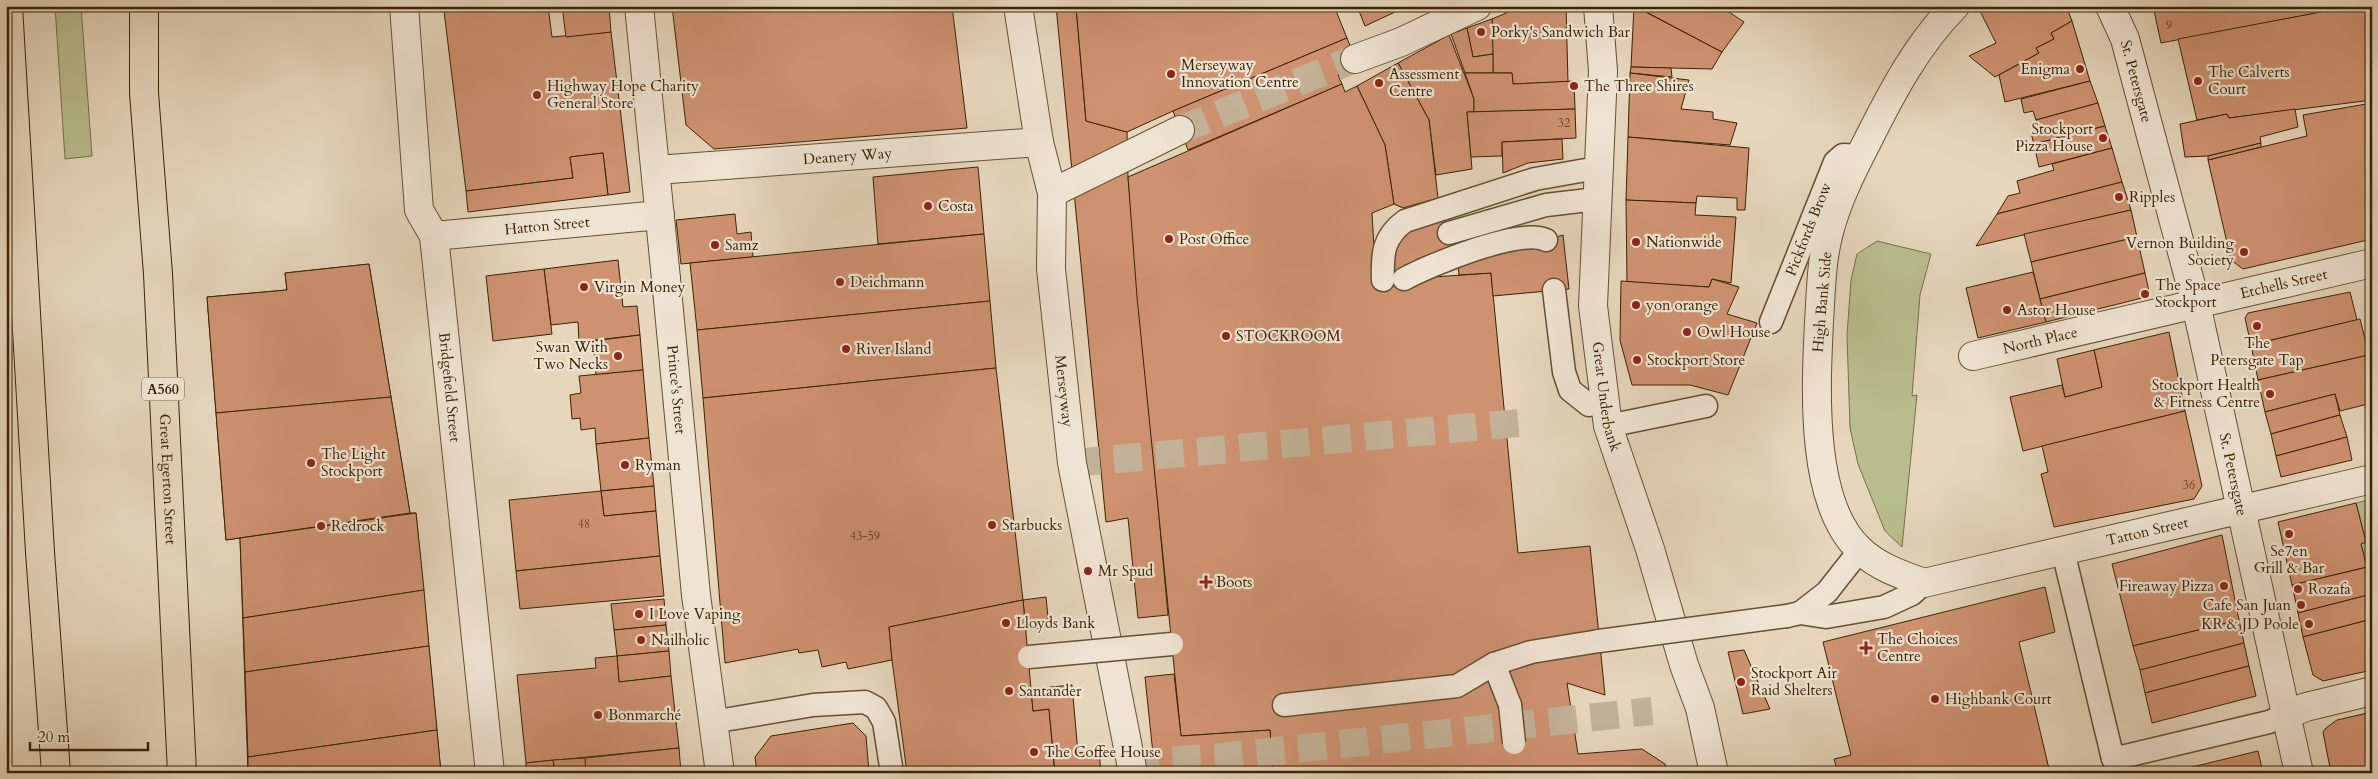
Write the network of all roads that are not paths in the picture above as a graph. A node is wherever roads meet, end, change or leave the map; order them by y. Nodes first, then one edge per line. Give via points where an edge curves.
1 (8, 6) edge
2 (144, 6) edge
3 (404, 6) edge
4 (639, 6) edge
5 (1018, 6) edge
6 (1477, 6) edge
7 (1598, 6) edge
8 (1955, 6) edge
9 (2110, 6) edge
10 (1355, 59) tunnel mouth
11 (1180, 130) tunnel mouth
12 (1039, 142) junction
13 (1860, 156) junction
14 (1597, 168) junction
15 (656, 170) junction
16 (1052, 193) junction
17 (1597, 199) junction
18 (660, 215) junction
19 (1449, 233) dead end
20 (434, 236) junction
21 (1546, 240) dead end
22 (2372, 263) edge
23 (1554, 290) dead end
24 (2196, 304) junction
25 (1771, 322) dead end
26 (1973, 356) dead end
27 (1706, 406) dead end
28 (1607, 414) junction
29 (2372, 479) edge
30 (2241, 509) junction
31 (1860, 550) junction
32 (2063, 551) junction
33 (1924, 583) junction
34 (1794, 615) junction
35 (1172, 644) dead end
36 (1029, 657) dead end
37 (1494, 664) junction
38 (2372, 691) edge
39 (1284, 705) dead end
40 (2287, 714) junction
41 (712, 722) junction
42 (1514, 743) dead end
43 (56, 773) edge
44 (182, 773) edge
45 (490, 773) edge
46 (720, 773) edge
47 (892, 773) edge
48 (1133, 773) edge
49 (1714, 773) edge
50 (2299, 773) edge

1 - 43 main road via 38,532
2 - 44 main road, Great Egerton Street / A560 via 144,93 158,274
3 - 20 street, Bridgefield Street via 419,210
4 - 15 street, Prince's Street
5 - 12 street, Merseyway
6 - 10 street via 1401,42
7 - 14 street, Great Underbank via 1603,71
8 - 13 street, High Bank Side via 1904,73
9 - 24 street, St. Petersgate via 2124,40
11 - 16 street
12 - 15 street, Deanery Way
12 - 16 street, Merseyway
13 - 25 lane, Pickfords Brow via 1843,155 1835,162
13 - 31 street, High Bank Side via 1829,233 1821,278 1817,368 1819,443 1830,498 1843,529
14 - 17 street, Great Underbank
14 - 21 lane via 1535,180 1405,221 1389,235 1383,246 1394,279 1521,237 1538,236
15 - 18 street, Prince's Street
16 - 48 street, Merseyway via 1051,269 1072,462
17 - 19 lane via 1546,205
17 - 28 street, Great Underbank via 1593,306
18 - 20 street, Hatton Street
18 - 41 street, Prince's Street via 687,517
20 - 45 street, Bridgefield Street
22 - 24 street, Etchells Street
23 - 28 lane via 1564,372 1570,390
24 - 26 street, North Place
24 - 30 street, St. Petersgate
27 - 28 lane
28 - 49 street, Great Underbank via 1700,708
29 - 30 street, Tatton Street
30 - 32 street, Tatton Street
30 - 40 street, St. Petersgate
31 - 33 street, High Bank Side via 1896,573
31 - 34 lane via 1827,592
32 - 33 street, Tatton Street
32 - 40 lane via 2113,759 2269,722
33 - 34 lane via 1912,594 1884,607 1826,617
34 - 37 lane, bridge via 1531,652
35 - 36 lane, bridge
37 - 39 lane via 1457,686
37 - 42 lane, bridge via 1510,705
38 - 40 street
40 - 50 street, St. Petersgate
41 - 46 street, Prince's Street
41 - 47 lane via 813,705 865,702 876,708 884,722

